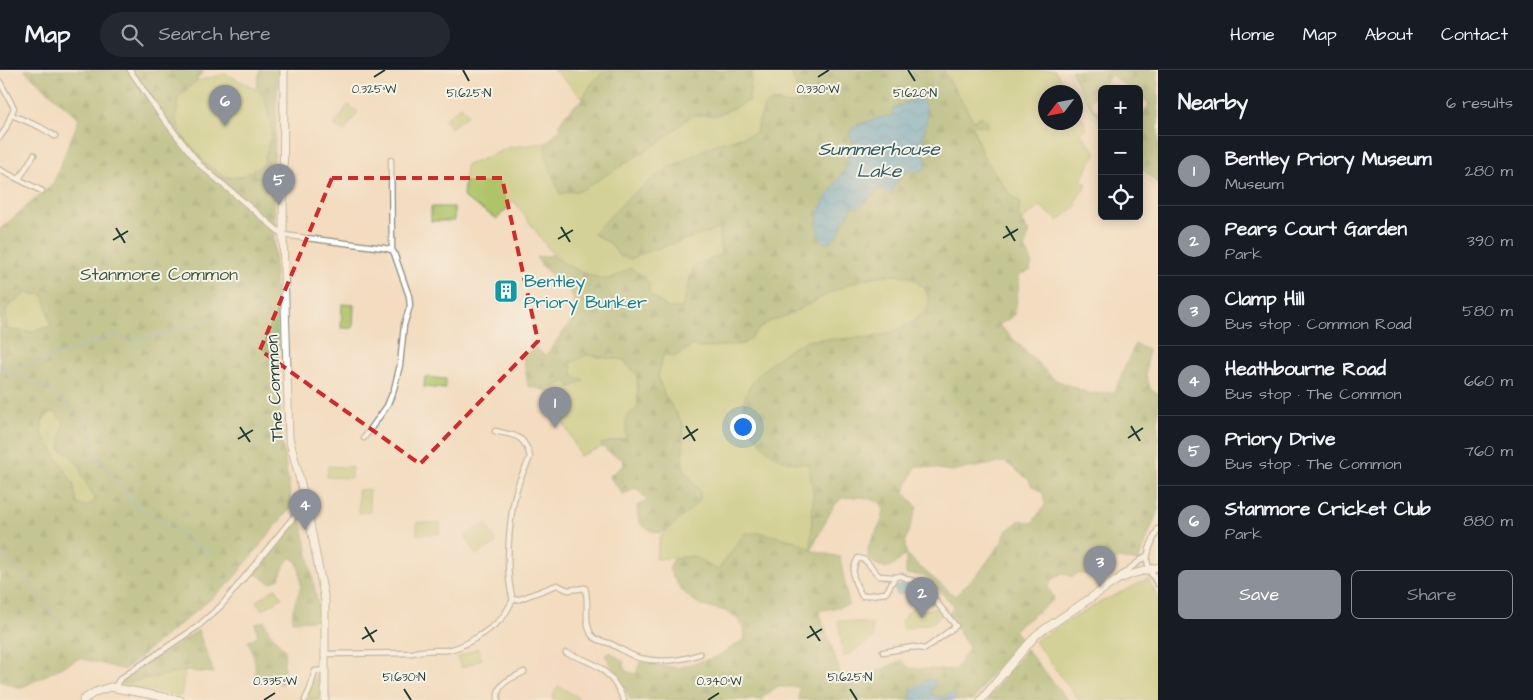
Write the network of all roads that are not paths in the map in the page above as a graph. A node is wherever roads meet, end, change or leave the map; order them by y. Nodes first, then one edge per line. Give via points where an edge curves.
1 (130, 70) edge
2 (284, 70) edge
3 (0, 82) edge
4 (12, 115) junction
5 (55, 136) dead end
6 (0, 137) edge
7 (34, 155) dead end
8 (391, 160) dead end
9 (0, 170) edge
10 (19, 179) junction
11 (42, 191) dead end
12 (283, 235) junction
13 (392, 250) junction
14 (495, 431) dead end
15 (364, 438) dead end
16 (306, 503) junction
17 (1158, 529) edge
18 (1147, 555) junction
19 (1158, 567) edge
20 (1149, 569) junction
21 (895, 577) junction
22 (1117, 580) junction
23 (1158, 583) edge
24 (513, 600) junction
25 (883, 652) dead end
26 (566, 653) dead end
27 (325, 654) junction
28 (700, 654) dead end
29 (325, 670) junction
30 (524, 672) dead end
31 (114, 688) junction
32 (83, 700) edge
33 (180, 700) edge
34 (305, 700) edge
35 (325, 700) edge
36 (498, 700) edge
37 (624, 700) edge
38 (981, 700) edge

1 - 12 street via 200,165
2 - 12 main road, The Common
3 - 4 street via 14,105
4 - 5 street
4 - 6 street
7 - 10 street
8 - 13 street
9 - 10 street
10 - 11 street
12 - 13 street
12 - 16 main road, The Common via 290,438
13 - 15 street via 410,306 394,390 387,406
14 - 24 street via 515,434 530,457 517,487 511,519 509,578
16 - 27 main road, The Common via 325,601
16 - 31 street via 221,606 197,627 120,679
17 - 18 street
18 - 20 street
18 - 22 street
19 - 20 main road
20 - 22 main road
20 - 23 street
21 - 21 street via 879,576 865,560 858,558 853,566 852,574 862,596 886,593
21 - 25 street via 913,581 919,592 928,592 956,626 926,649 914,647
22 - 38 main road via 1036,635
24 - 27 street via 496,624 453,649
24 - 28 street via 557,585 568,590 585,588 586,622 595,639 646,659 676,661
26 - 37 street via 595,664 606,672
27 - 29 main road, The Common
29 - 34 street via 314,671
29 - 35 main road, The Common
30 - 36 street via 502,684
31 - 32 main road via 101,690
31 - 33 main road

